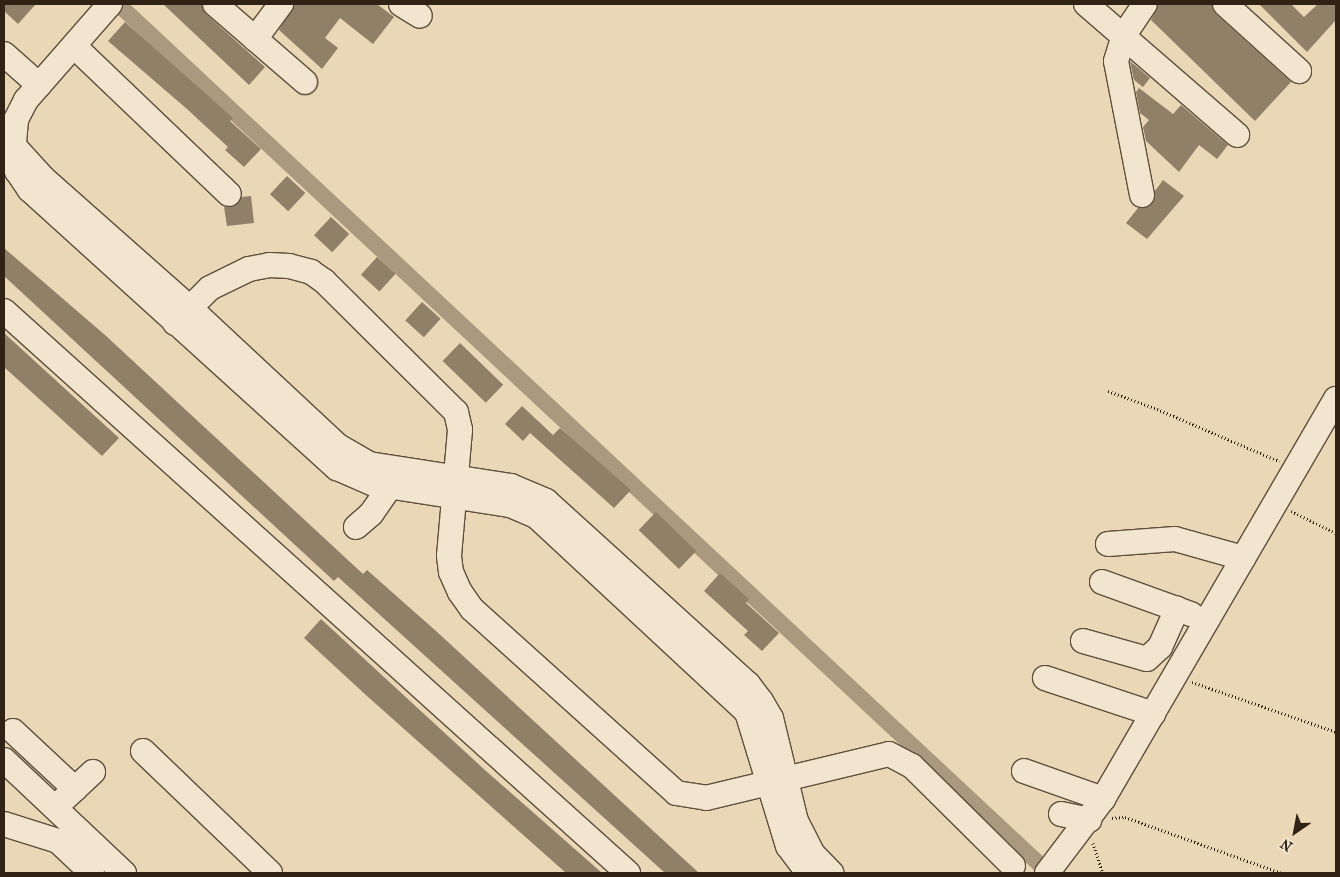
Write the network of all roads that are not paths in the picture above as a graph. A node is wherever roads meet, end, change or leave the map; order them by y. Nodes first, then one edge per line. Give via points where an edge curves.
1 (215, 4) edge
2 (281, 4) edge
3 (1086, 4) edge
4 (1145, 4) edge
5 (1225, 4) edge
6 (106, 9) edge
7 (1124, 35) junction
8 (255, 39) junction
9 (74, 46) junction
10 (4, 54) edge
11 (1299, 71) dead end
12 (305, 82) dead end
13 (39, 85) junction
14 (1237, 135) dead end
15 (229, 194) dead end
16 (1142, 195) dead end
17 (4, 311) edge
18 (183, 315) junction
19 (1336, 399) edge
20 (390, 487) junction
21 (454, 488) junction
22 (356, 527) dead end
23 (1108, 544) dead end
24 (1243, 558) junction
25 (1102, 582) dead end
26 (1177, 609) junction
27 (1207, 620) junction
28 (1083, 641) dead end
29 (1045, 678) dead end
30 (1153, 714) junction
31 (13, 731) dead end
32 (143, 751) dead end
33 (4, 760) edge
34 (1024, 771) dead end
35 (93, 772) dead end
36 (777, 780) junction
37 (75, 790) junction
38 (1103, 799) junction
39 (54, 807) junction
40 (1061, 814) dead end
41 (1089, 820) junction
42 (4, 824) edge
43 (1013, 866) dead end
44 (115, 871) edge
45 (92, 873) edge
46 (270, 873) edge
47 (628, 873) edge
48 (808, 873) edge
49 (831, 873) edge
50 (1047, 873) edge

1 - 8 street
2 - 8 street
3 - 7 street
4 - 7 street
5 - 11 street
6 - 9 street
7 - 14 street
7 - 16 street via 1116,61
8 - 12 street
9 - 13 street
9 - 15 street
10 - 13 street
13 - 18 street via 26,100 16,120 13,144 43,178
17 - 47 street
18 - 20 street via 337,468 355,478
18 - 21 street via 356,458
18 - 21 street via 210,288 249,269 269,265 311,272 456,412 460,422
19 - 24 street
20 - 21 street
20 - 22 street via 371,514
21 - 36 street via 536,516 736,699 753,726
21 - 36 street via 451,572 472,609 655,776 676,793 706,798
23 - 24 street via 1175,539
24 - 27 street
25 - 26 street
26 - 27 street
26 - 28 street via 1160,647 1147,659
27 - 30 street
29 - 30 street
30 - 38 street
31 - 37 street
32 - 46 street
33 - 39 street
34 - 38 street
35 - 37 street
36 - 43 street via 875,756 889,754 901,758
36 - 48 street via 788,846
36 - 49 street via 805,839
37 - 39 street
38 - 41 street
39 - 44 street
40 - 41 street
41 - 50 street
42 - 45 street via 58,841

